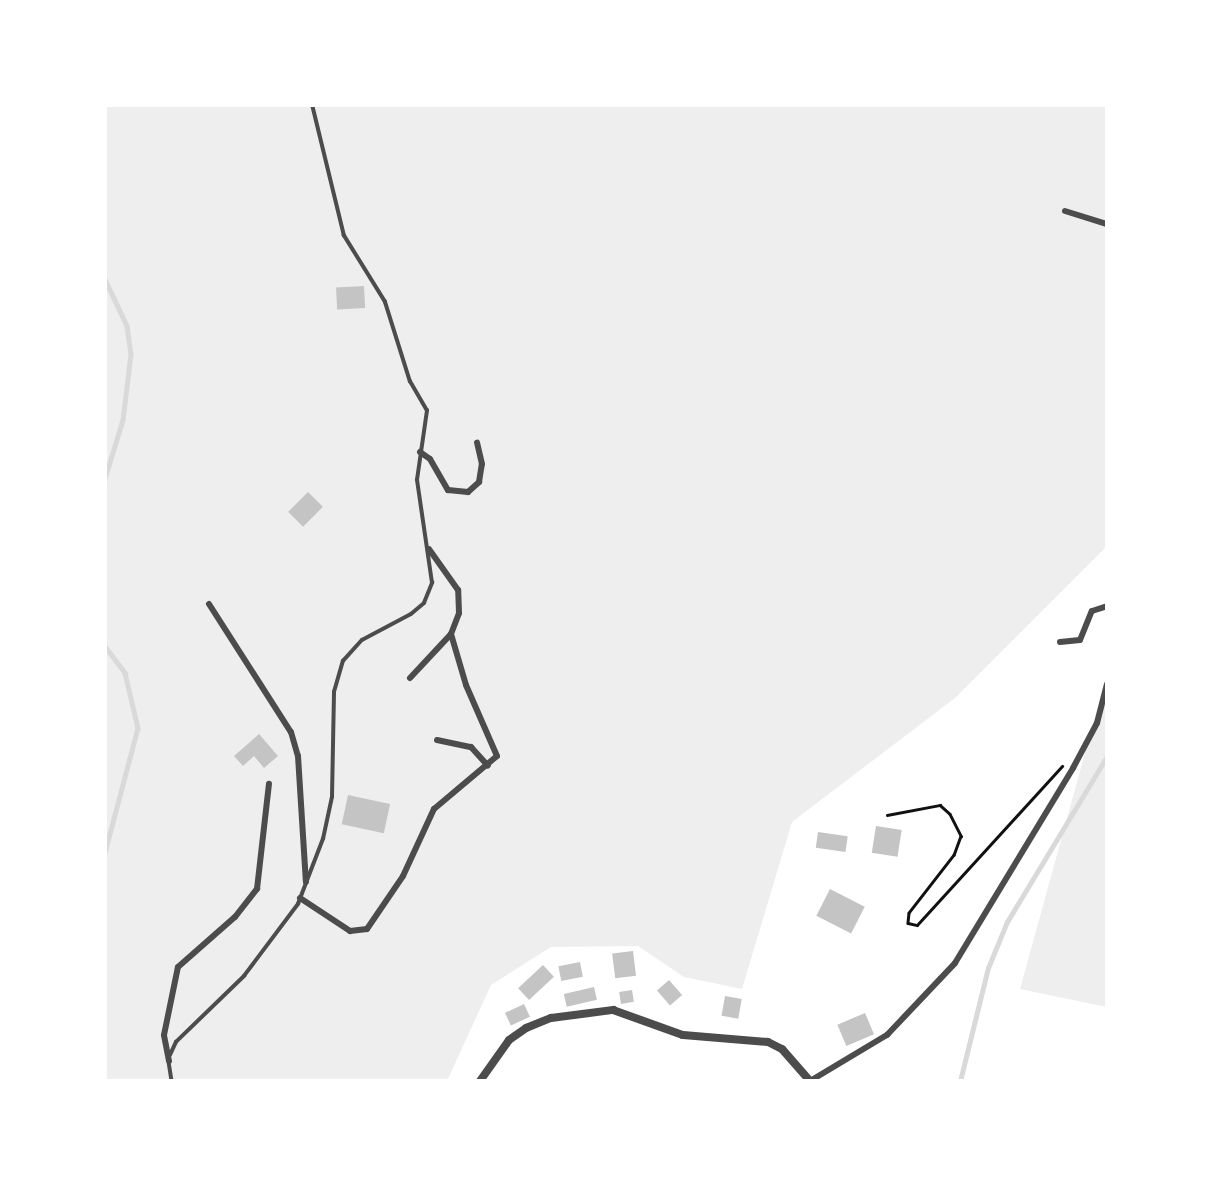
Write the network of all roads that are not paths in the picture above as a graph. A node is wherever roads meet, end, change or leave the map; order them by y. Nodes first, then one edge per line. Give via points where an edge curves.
1 (312, 105) edge
2 (1065, 211) dead end
3 (1107, 224) edge
4 (477, 443) dead end
5 (420, 452) junction
6 (429, 549) junction
7 (209, 604) dead end
8 (1107, 606) edge
9 (451, 634) junction
10 (1060, 642) dead end
11 (410, 678) dead end
12 (1107, 684) edge
13 (437, 740) dead end
14 (488, 766) junction
15 (269, 784) dead end
16 (306, 882) junction
17 (300, 898) junction
18 (169, 1061) junction
19 (172, 1081) edge
20 (480, 1081) edge
21 (810, 1081) edge

1 - 5 lane via 344,236 386,302 410,382 425,402
2 - 3 street
4 - 5 street via 480,473 468,492 448,490 430,459
5 - 6 lane via 417,480
6 - 9 street via 458,590 459,613
6 - 16 lane via 432,583 424,603 362,640 338,672 332,797
7 - 16 street via 291,732 298,757
8 - 10 street via 1092,611 1080,640
9 - 11 street
9 - 14 street via 466,685 498,748
12 - 21 street via 1097,723 1073,768 949,971 887,1035
13 - 14 street via 471,747
14 - 17 street via 434,809 402,876 367,929 350,931
15 - 18 street via 257,889 235,917 178,967 164,1035
16 - 17 lane
17 - 18 lane via 282,930 244,976 176,1042
18 - 19 lane
20 - 21 street via 509,1040 526,1028 551,1018 612,1010 683,1035 768,1042 789,1055

